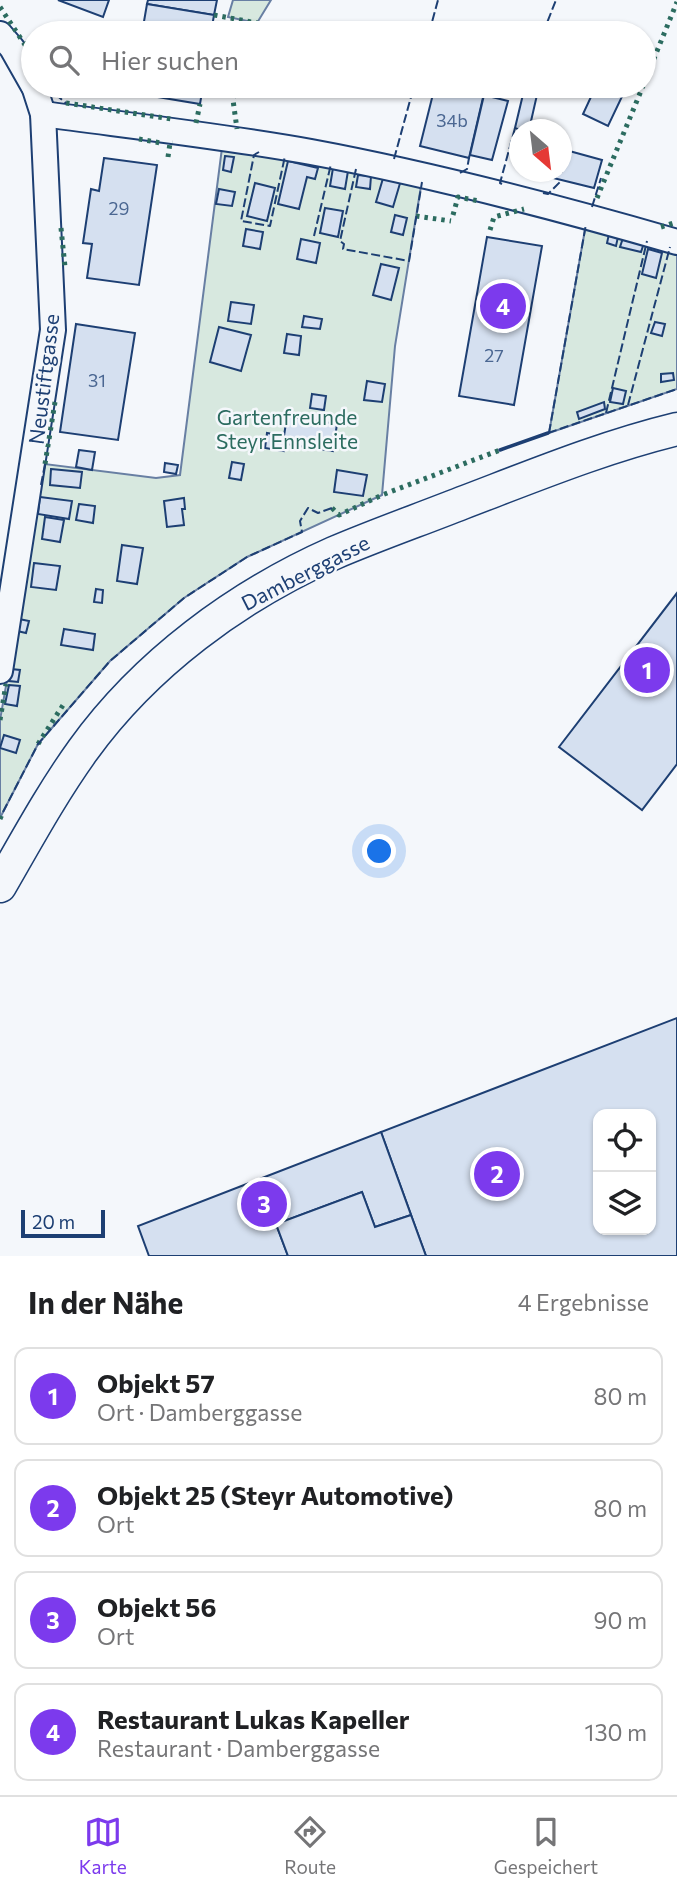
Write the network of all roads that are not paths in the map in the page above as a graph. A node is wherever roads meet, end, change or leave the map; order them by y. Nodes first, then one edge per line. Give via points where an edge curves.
1 (0, 34) edge
2 (21, 64) edge
3 (37, 98) edge
4 (43, 114) junction
5 (677, 242) edge
6 (677, 429) edge
7 (0, 671) edge
8 (1, 882) edge

1 - 2 street, Neustiftgasse
3 - 4 street, Neustiftgasse
4 - 5 street via 369,164 499,192
4 - 7 street, Neustiftgasse via 53,330
6 - 8 street, Damberggasse via 584,457 383,534 333,554 249,598 171,656 112,714 64,779

